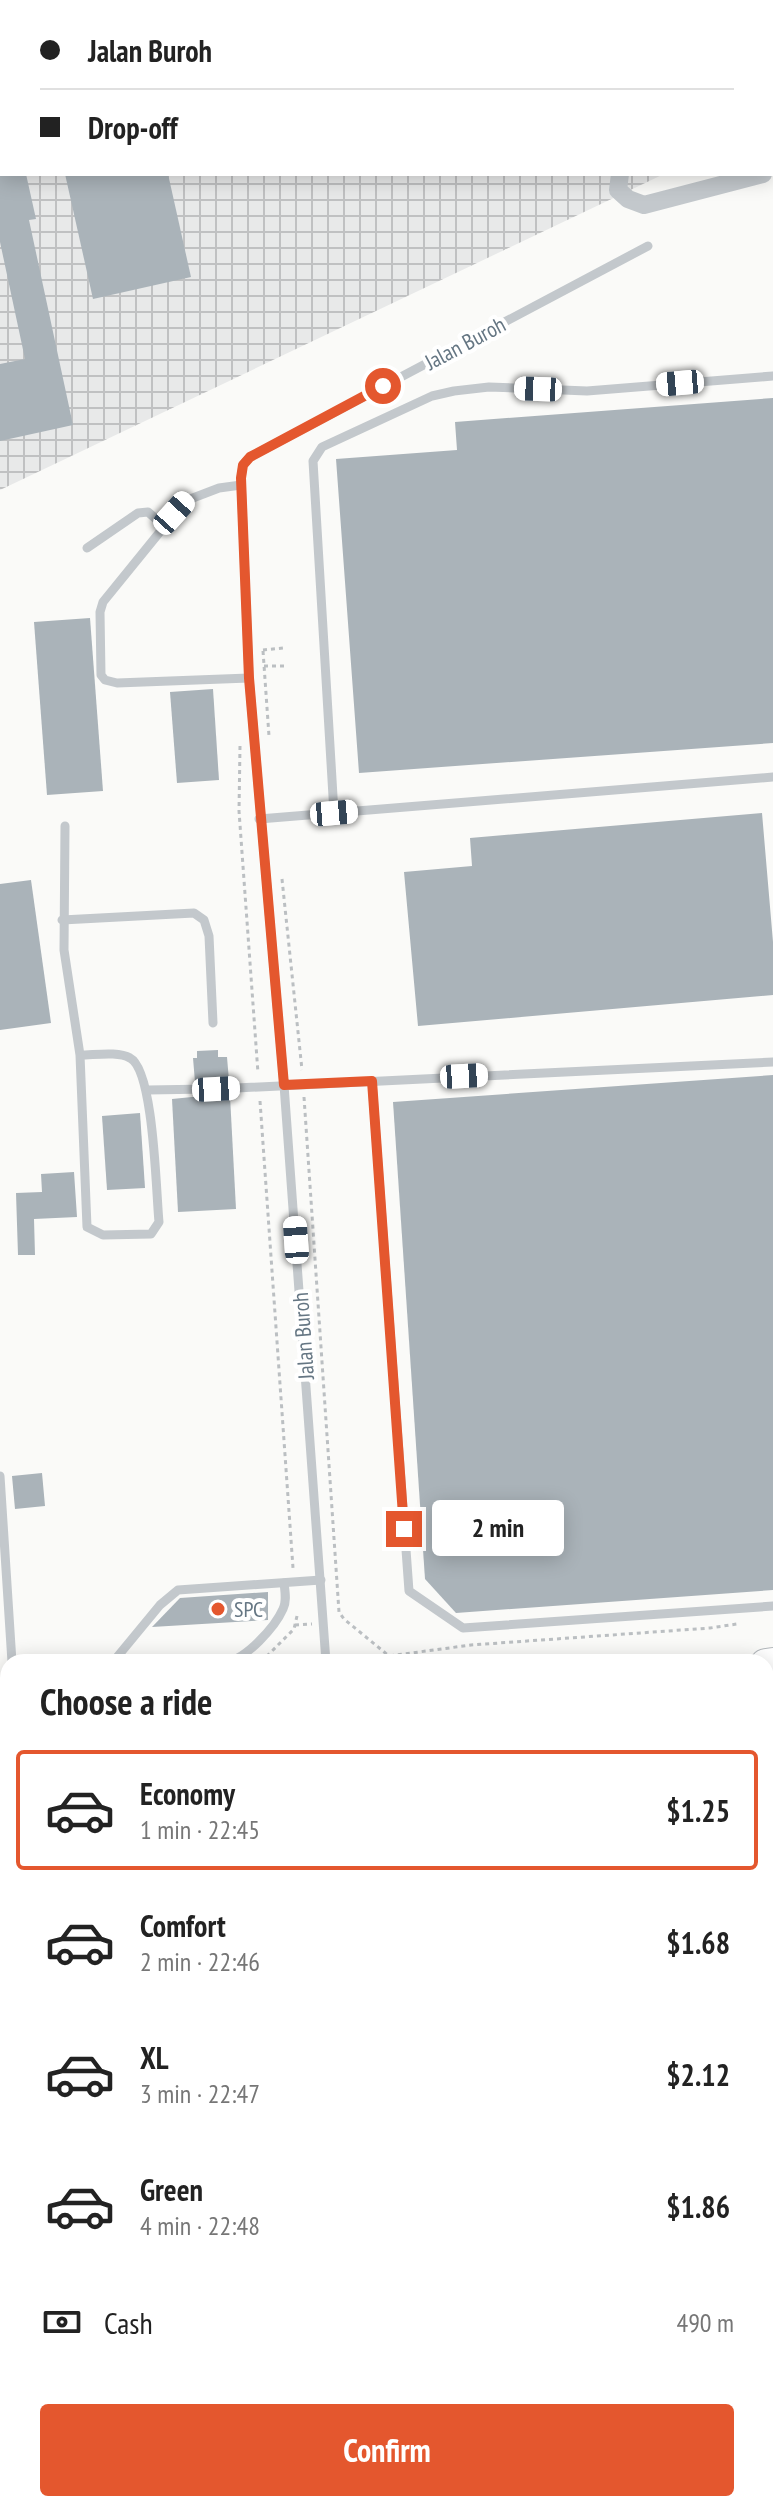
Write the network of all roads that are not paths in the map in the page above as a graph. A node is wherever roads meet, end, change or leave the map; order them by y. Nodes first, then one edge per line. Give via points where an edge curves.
1 (620, 176) edge
2 (755, 176) edge
3 (648, 246) dead end
4 (773, 376) edge
5 (241, 485) junction
6 (163, 525) junction
7 (87, 548) dead end
8 (249, 678) junction
9 (773, 777) edge
10 (334, 813) junction
11 (259, 819) junction
12 (65, 826) dead end
13 (62, 920) junction
14 (213, 1023) dead end
15 (80, 1055) junction
16 (773, 1062) edge
17 (372, 1081) junction
18 (284, 1085) junction
19 (148, 1090) junction
20 (0, 1476) edge
21 (321, 1580) junction
22 (284, 1583) junction
23 (773, 1606) edge
24 (11, 1654) edge
25 (120, 1654) edge
26 (247, 1654) edge
27 (326, 1654) edge

1 - 2 street via 618,190 644,205
3 - 5 lane, Jalan Buroh via 250,457 243,465
4 - 10 lane via 587,391 454,391 322,447 313,461
5 - 6 lane via 197,494
5 - 8 lane, Jalan Buroh
6 - 7 lane via 148,512 138,513
6 - 8 lane via 103,602 101,675 117,683
8 - 11 lane, Jalan Buroh
9 - 10 lane
10 - 11 lane
11 - 18 lane, Jalan Buroh
12 - 13 lane
13 - 14 lane via 194,913 204,920 209,936
13 - 15 lane
15 - 19 lane via 132,1058
15 - 19 lane via 87,1227 93,1232 151,1234 159,1222
16 - 17 lane
17 - 18 lane
17 - 23 lane via 409,1591 463,1628
18 - 19 lane
18 - 21 lane, Jalan Buroh
20 - 24 lane
21 - 22 lane
21 - 27 lane, Jalan Buroh
22 - 25 lane via 178,1590
22 - 26 lane via 285,1601 277,1619

